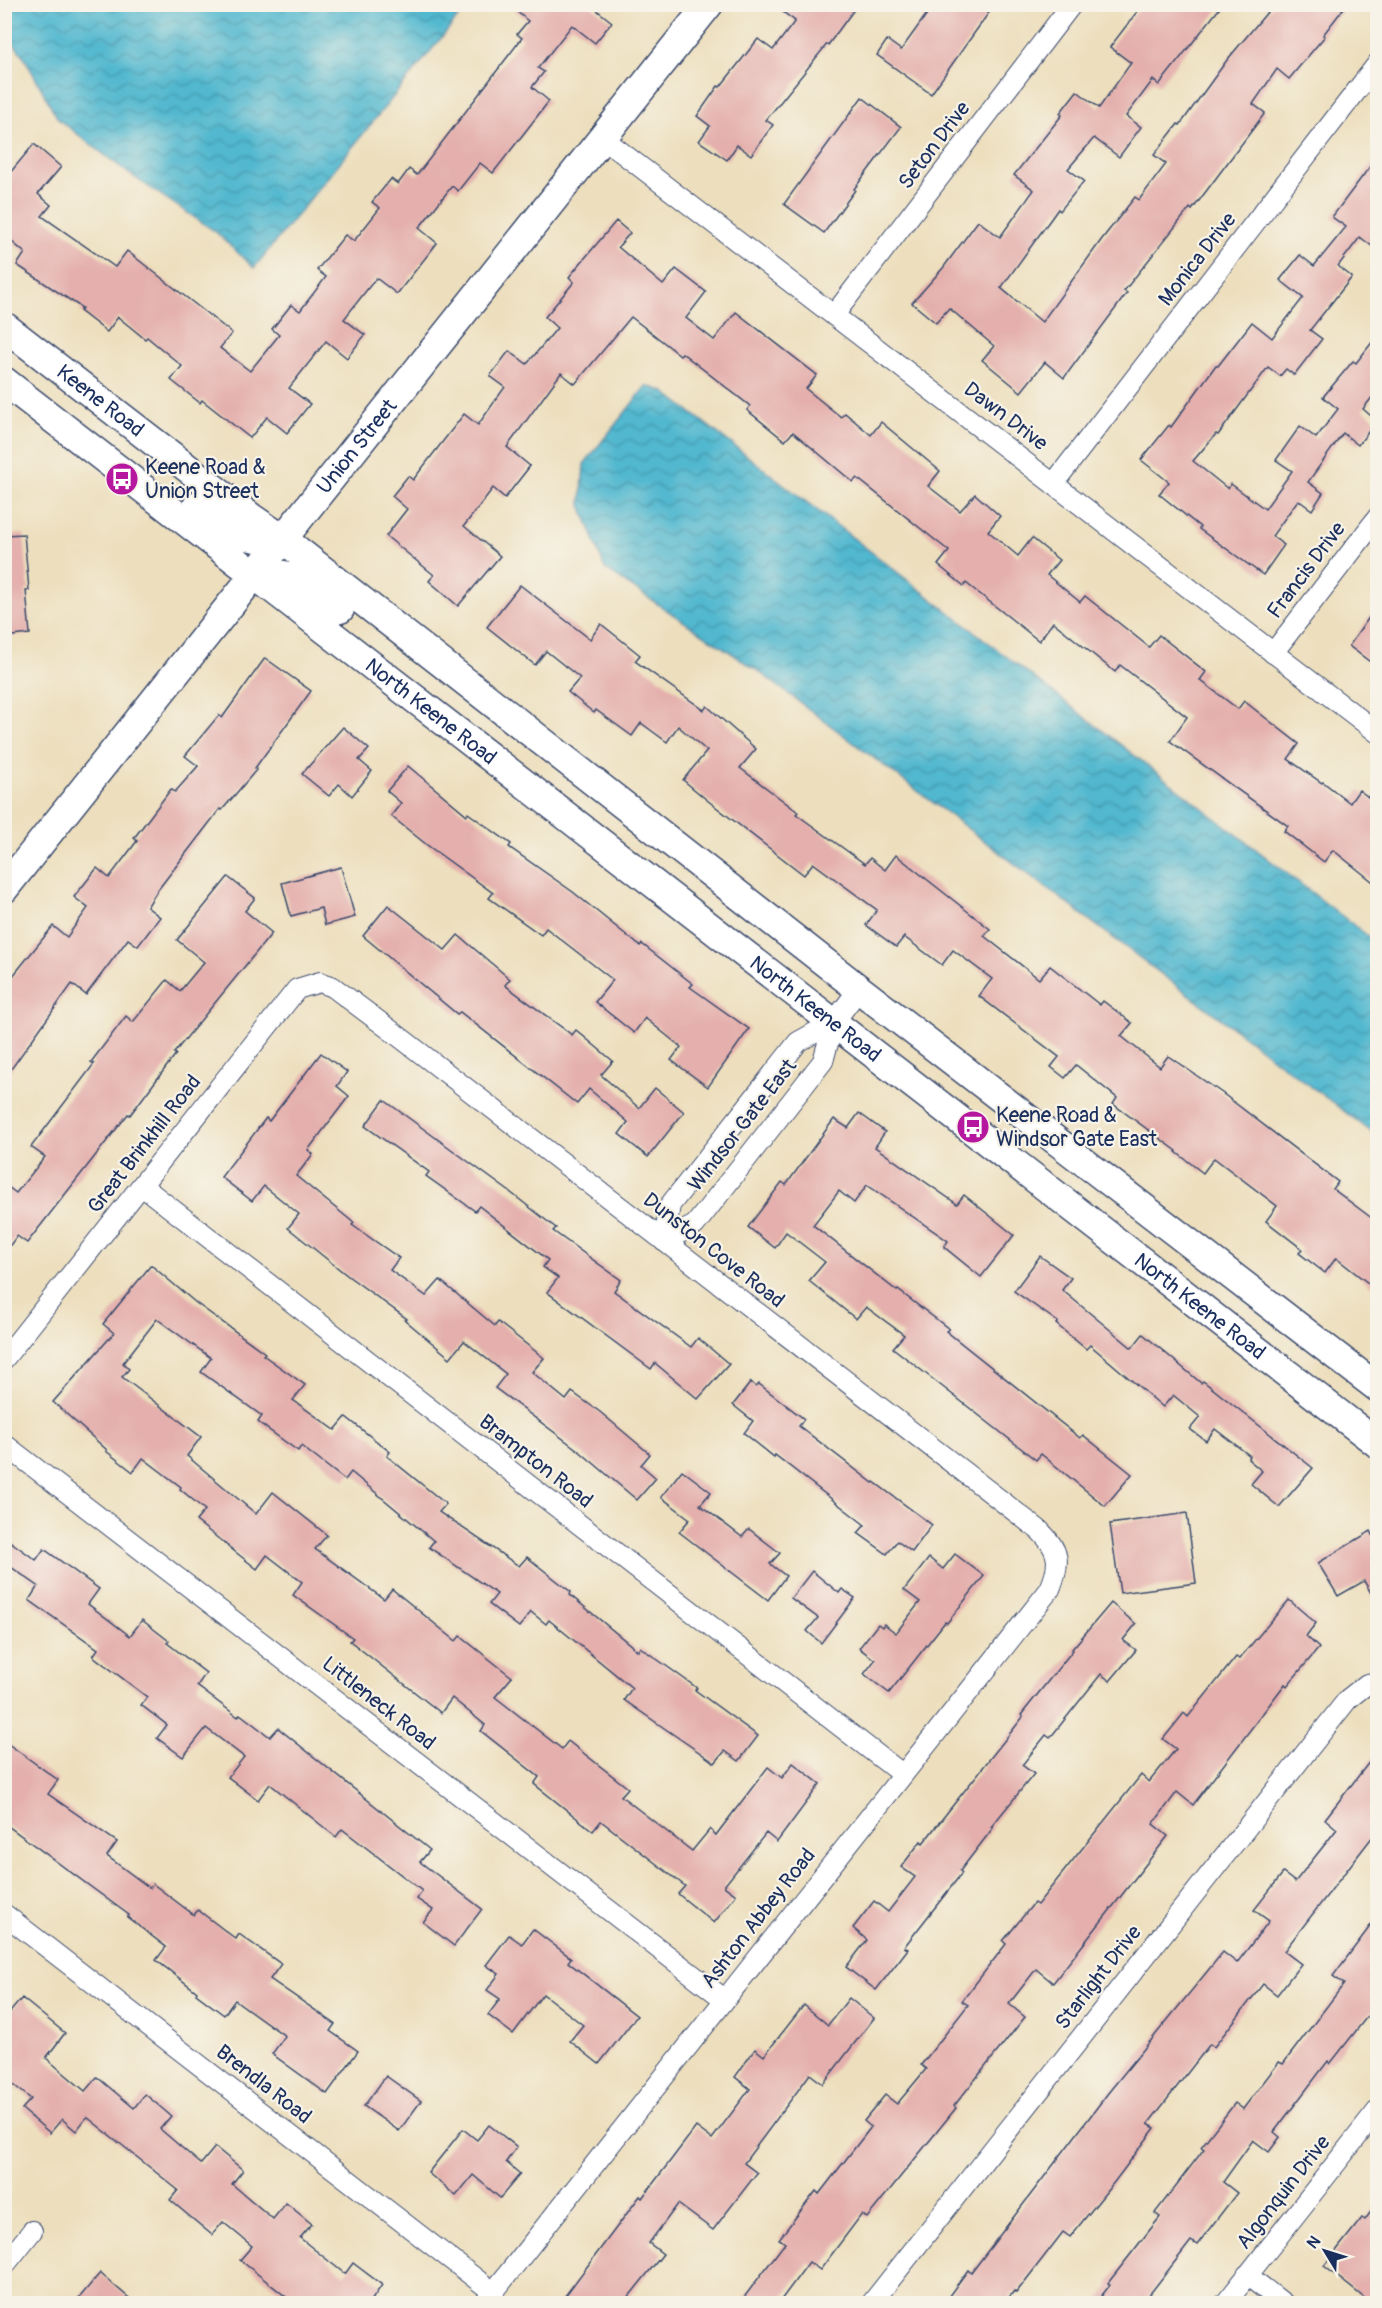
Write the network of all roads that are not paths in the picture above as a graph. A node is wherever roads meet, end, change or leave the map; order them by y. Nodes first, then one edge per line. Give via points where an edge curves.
1 (709, 4) edge
2 (1072, 4) edge
3 (1377, 63) edge
4 (604, 139) junction
5 (834, 315) junction
6 (4, 326) edge
7 (4, 365) edge
8 (4, 381) edge
9 (1054, 483) junction
10 (1377, 517) edge
11 (283, 539) junction
12 (255, 574) junction
13 (1273, 653) junction
14 (1377, 733) edge
15 (694, 860) junction
16 (4, 890) edge
17 (333, 987) joint
18 (859, 989) junction
19 (834, 1022) junction
20 (142, 1186) junction
21 (664, 1241) junction
22 (4, 1359) edge
23 (1377, 1388) edge
24 (4, 1444) edge
25 (1377, 1444) edge
26 (1057, 1558) joint
27 (1372, 1683) edge
28 (902, 1774) junction
29 (4, 1914) edge
30 (724, 1999) junction
31 (1377, 2110) edge
32 (32, 2231) dead end
33 (4, 2266) edge
34 (1247, 2276) junction
35 (489, 2298) edge
36 (871, 2304) edge
37 (1225, 2304) edge
38 (1284, 2304) edge

1 - 4 main road, Union Street
2 - 5 street, Seton Drive
3 - 9 street, Monica Drive
4 - 5 street, Dawn Drive
4 - 11 main road, Union Street
5 - 9 street, Dawn Drive
6 - 11 main road, Keene Road
7 - 11 main road via 32,380 225,528 260,540
8 - 12 main road, Keene Road
9 - 13 street, Dawn Drive
10 - 13 street, Francis Drive
11 - 12 main road, Union Street
11 - 15 main road, North Keene Road
12 - 15 main road via 276,572 312,587 601,812
12 - 16 main road, Union Street
12 - 19 main road, North Keene Road
13 - 14 street, Dawn Drive
15 - 18 main road, North Keene Road
17 - 20 street, Great Brinkhill Road via 320,982 297,989
17 - 21 street, Dunston Cove Road
18 - 19 street, Windsor Gate East
18 - 23 main road, North Keene Road
19 - 21 street, Windsor Gate East via 823,1061 695,1225
19 - 21 street, Windsor Gate East via 798,1042 670,1205
19 - 25 main road, North Keene Road
20 - 22 street, Great Brinkhill Road
20 - 28 street, Brampton Road
21 - 26 street, Dunston Cove Road via 1039,1530 1051,1542
24 - 30 street, Littleneck Road
26 - 28 street, Ashton Abbey Road via 1057,1573 1050,1589
27 - 36 street, Starlight Drive via 1348,1699
28 - 30 street, Ashton Abbey Road
29 - 35 street, Brendla Road
30 - 35 street, Ashton Abbey Road
31 - 34 street, Algonquin Drive
32 - 33 street
34 - 37 street, Algonquin Drive
34 - 38 street

